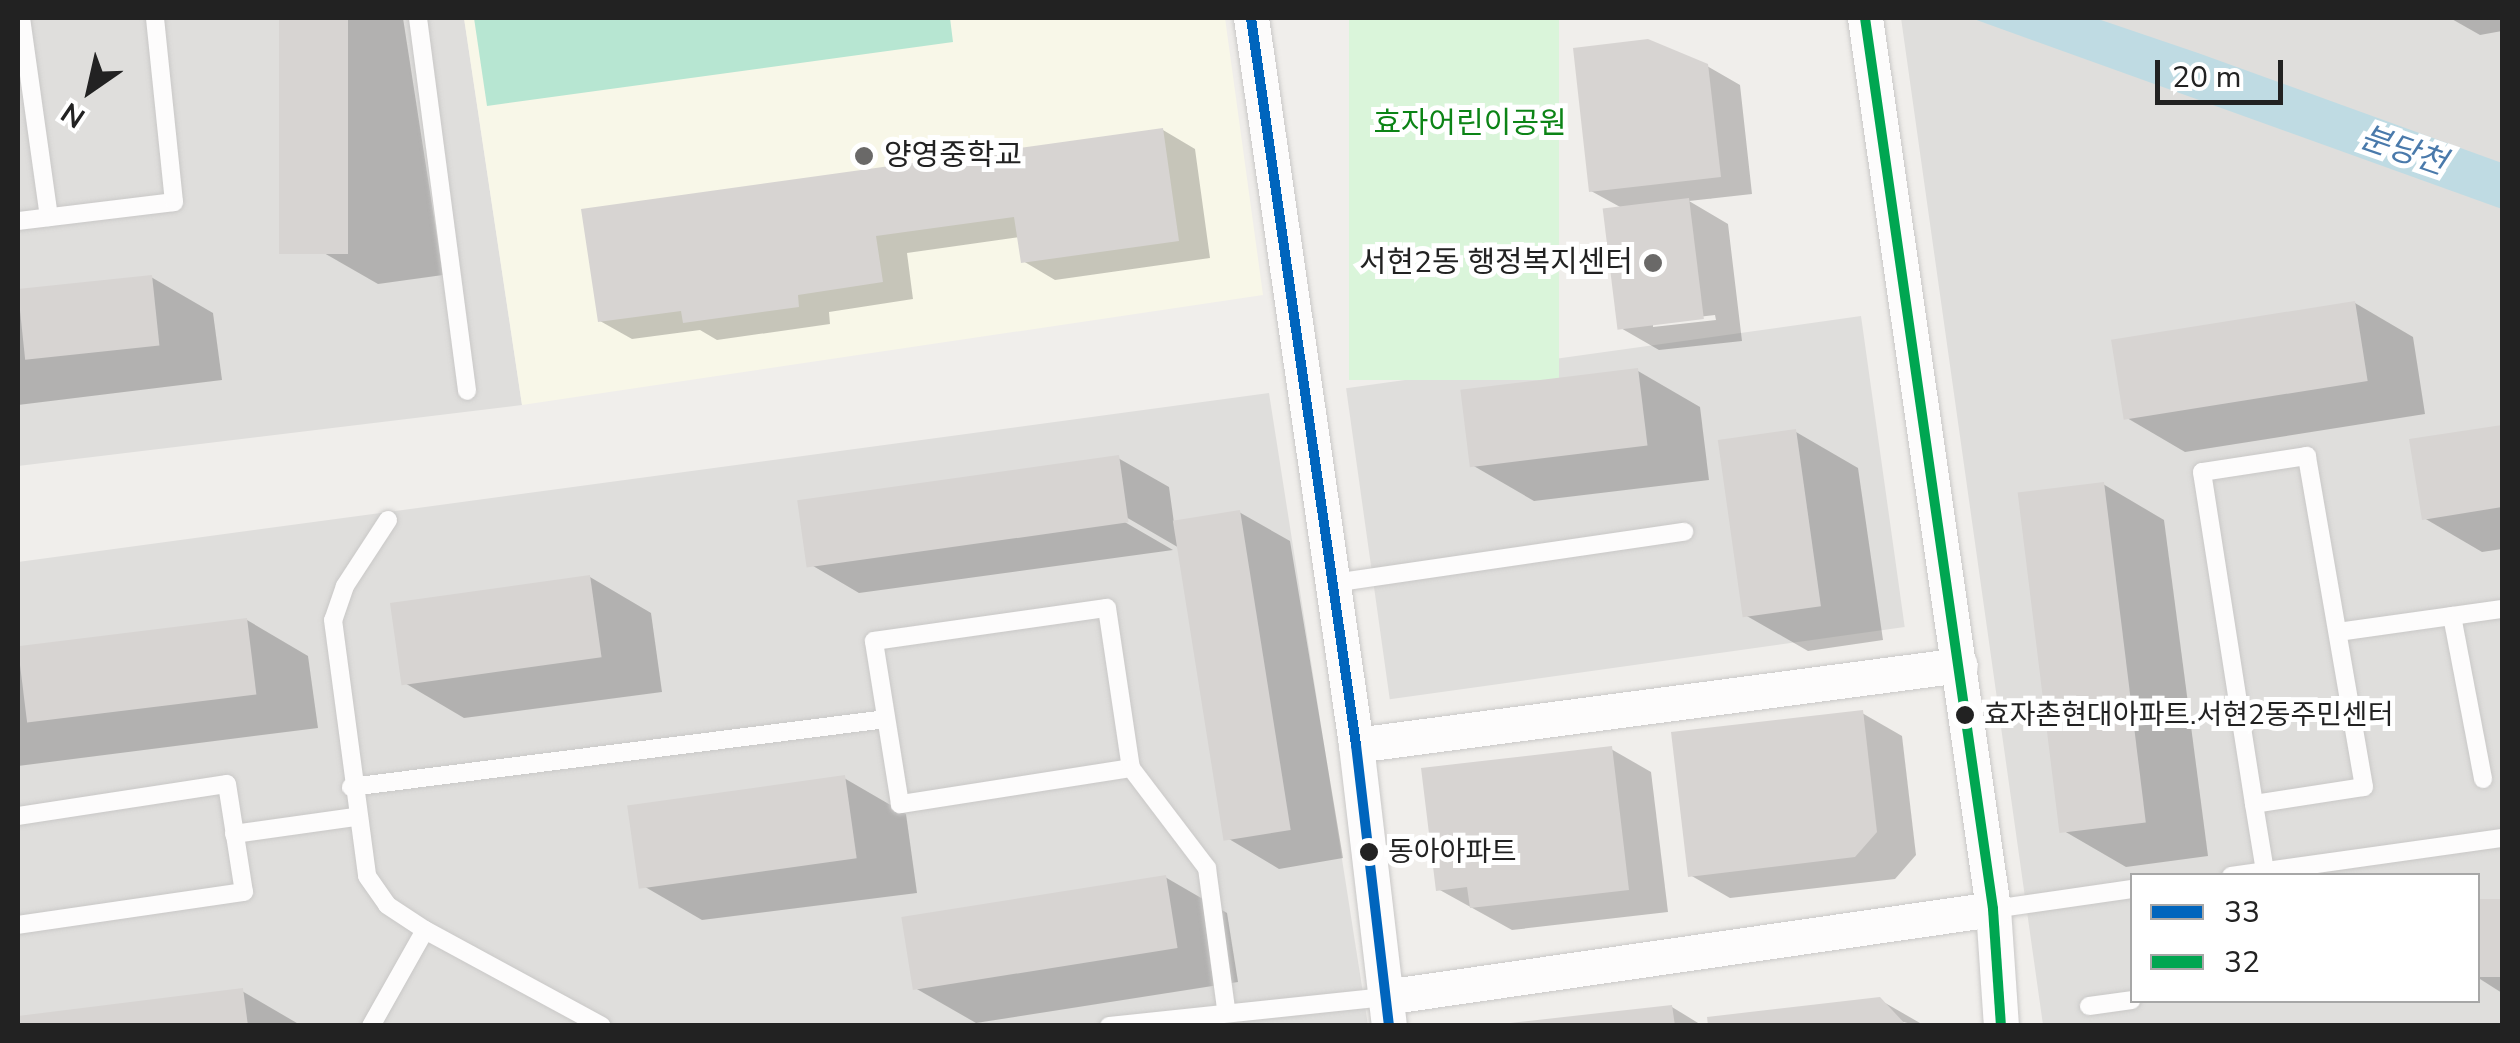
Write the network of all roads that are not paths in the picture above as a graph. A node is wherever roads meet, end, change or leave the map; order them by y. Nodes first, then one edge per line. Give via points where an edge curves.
1 (21, 18) edge
2 (155, 18) edge
3 (418, 18) edge
4 (1251, 18) edge
5 (1865, 18) edge
6 (49, 217) junction
7 (18, 221) edge
8 (467, 392) dead end
9 (388, 520) dead end
10 (1684, 532) dead end
11 (1333, 583) junction
12 (2502, 609) edge
13 (2452, 616) junction
14 (2338, 632) junction
15 (1960, 665) junction
16 (886, 719) junction
17 (1356, 745) junction
18 (1131, 768) junction
19 (2483, 779) dead end
20 (352, 787) junction
21 (2254, 804) junction
22 (18, 816) edge
23 (355, 817) junction
24 (234, 834) junction
25 (2502, 838) edge
26 (2248, 873) edge
27 (2255, 873) edge
28 (2130, 889) edge
29 (1993, 908) junction
30 (18, 925) edge
31 (424, 930) junction
32 (2130, 1000) edge
33 (2088, 1006) dead end
34 (1226, 1009) junction
35 (1387, 1011) edge
36 (592, 1023) edge
37 (371, 1026) edge
38 (1109, 1026) edge
39 (2002, 1026) edge

1 - 6 lane
2 - 6 lane via 174,202
3 - 8 lane
4 - 11 street
5 - 15 street
6 - 7 lane
9 - 20 lane via 345,586 333,620
10 - 11 lane
11 - 17 street
12 - 13 lane
13 - 14 lane
13 - 19 lane
14 - 21 lane via 2364,786
14 - 21 lane via 2307,456 2202,472
15 - 17 street
15 - 29 street
16 - 18 lane via 900,804
16 - 18 lane via 874,641 1106,608
16 - 20 lane
17 - 35 street
18 - 34 lane via 1206,868
20 - 23 lane
21 - 26 lane
22 - 24 lane via 227,784
23 - 24 lane
23 - 31 lane via 368,876 387,905
24 - 30 lane via 244,892
25 - 27 lane
28 - 29 lane
29 - 35 street
29 - 39 street
31 - 36 lane
31 - 37 lane
32 - 33 lane
34 - 35 lane
34 - 38 lane

